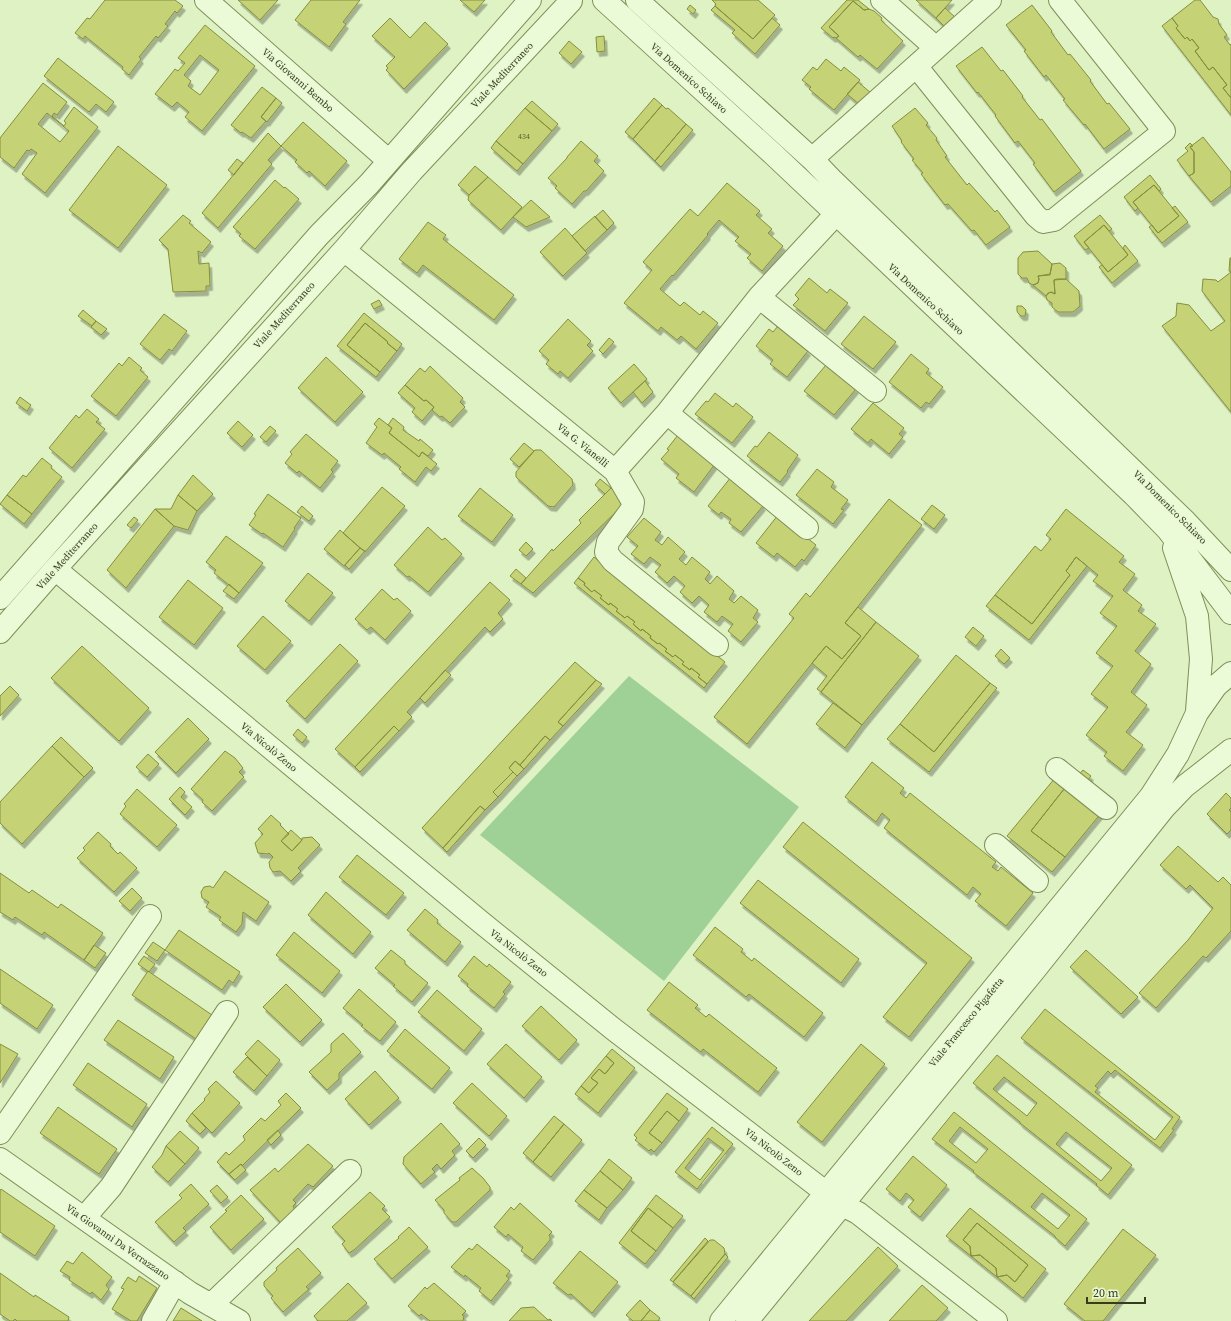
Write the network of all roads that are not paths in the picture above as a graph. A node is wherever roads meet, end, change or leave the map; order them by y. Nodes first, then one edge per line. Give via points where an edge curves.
1 (206, 0) edge
2 (530, 0) edge
3 (570, 0) edge
4 (601, 0) edge
5 (604, 0) edge
6 (637, 0) edge
7 (882, 0) edge
8 (990, 0) edge
9 (1060, 0) edge
10 (936, 48) junction
11 (916, 66) junction
12 (812, 159) junction
13 (389, 161) junction
14 (836, 214) junction
15 (344, 250) junction
16 (759, 297) junction
17 (875, 391) dead end
18 (667, 413) junction
19 (615, 471) junction
20 (807, 528) dead end
21 (1168, 530) junction
22 (55, 569) junction
23 (1231, 570) edge
24 (0, 598) edge
25 (1231, 613) edge
26 (0, 632) edge
27 (717, 645) dead end
28 (1231, 673) edge
29 (1197, 713) junction
30 (1230, 753) edge
31 (1057, 769) dead end
32 (1106, 808) dead end
33 (996, 845) dead end
34 (1037, 881) dead end
35 (150, 916) dead end
36 (1025, 966) junction
37 (227, 1012) dead end
38 (0, 1133) edge
39 (0, 1159) edge
40 (350, 1171) dead end
41 (834, 1199) junction
42 (84, 1218) junction
43 (175, 1282) junction
44 (211, 1305) junction
45 (728, 1319) edge
46 (153, 1321) edge
47 (239, 1321) edge
48 (747, 1321) edge
49 (996, 1321) edge

1 - 13 street, Via Giovanni Bembo
2 - 13 street
3 - 4 street via 582,3
3 - 15 street, Viale Mediterraneo via 412,171
5 - 14 street, Via Domenico Schiavo
6 - 12 street, Via Domenico Schiavo
7 - 10 street
8 - 10 street
9 - 11 street via 1164,131 1054,220 1043,222 1036,216
10 - 11 street
11 - 12 street
12 - 23 street, Via Domenico Schiavo via 1185,521
13 - 24 street via 319,235
14 - 16 street, Via G. Vianelli
14 - 21 street, Via Domenico Schiavo
15 - 19 street, Via G. Vianelli
15 - 22 street, Viale Mediterraneo
16 - 17 street
16 - 18 street, Via G. Vianelli
18 - 19 street, Via G. Vianelli
18 - 20 street
19 - 27 street via 633,502 632,509 608,542 606,552 613,561
21 - 25 street, Via Domenico Schiavo
21 - 29 street, Viale Francesco Pigafetta via 1197,616 1202,659
22 - 26 street, Viale Mediterraneo
22 - 41 street, Via Nicolò Zeno via 482,923 612,1028
28 - 29 street, Viale Francesco Pigafetta via 1216,686
29 - 36 street, Viale Francesco Pigafetta via 1178,754 1151,796
30 - 36 street, Viale Francesco Pigafetta via 1185,786
31 - 32 street
33 - 34 street
35 - 38 street
36 - 41 street, Viale Francesco Pigafetta
37 - 42 street via 111,1187
39 - 42 street, Via Giovanni Da Verrazzano
40 - 44 street
41 - 45 street, Viale Francesco Pigafetta
41 - 48 street, Viale Francesco Pigafetta
41 - 49 street, Via Nicolò Zeno via 858,1213
42 - 43 street, Via Giovanni Da Verrazzano
43 - 44 street, Via Giovanni Da Verrazzano
43 - 46 street
44 - 47 street, Via Giovanni Da Verrazzano

